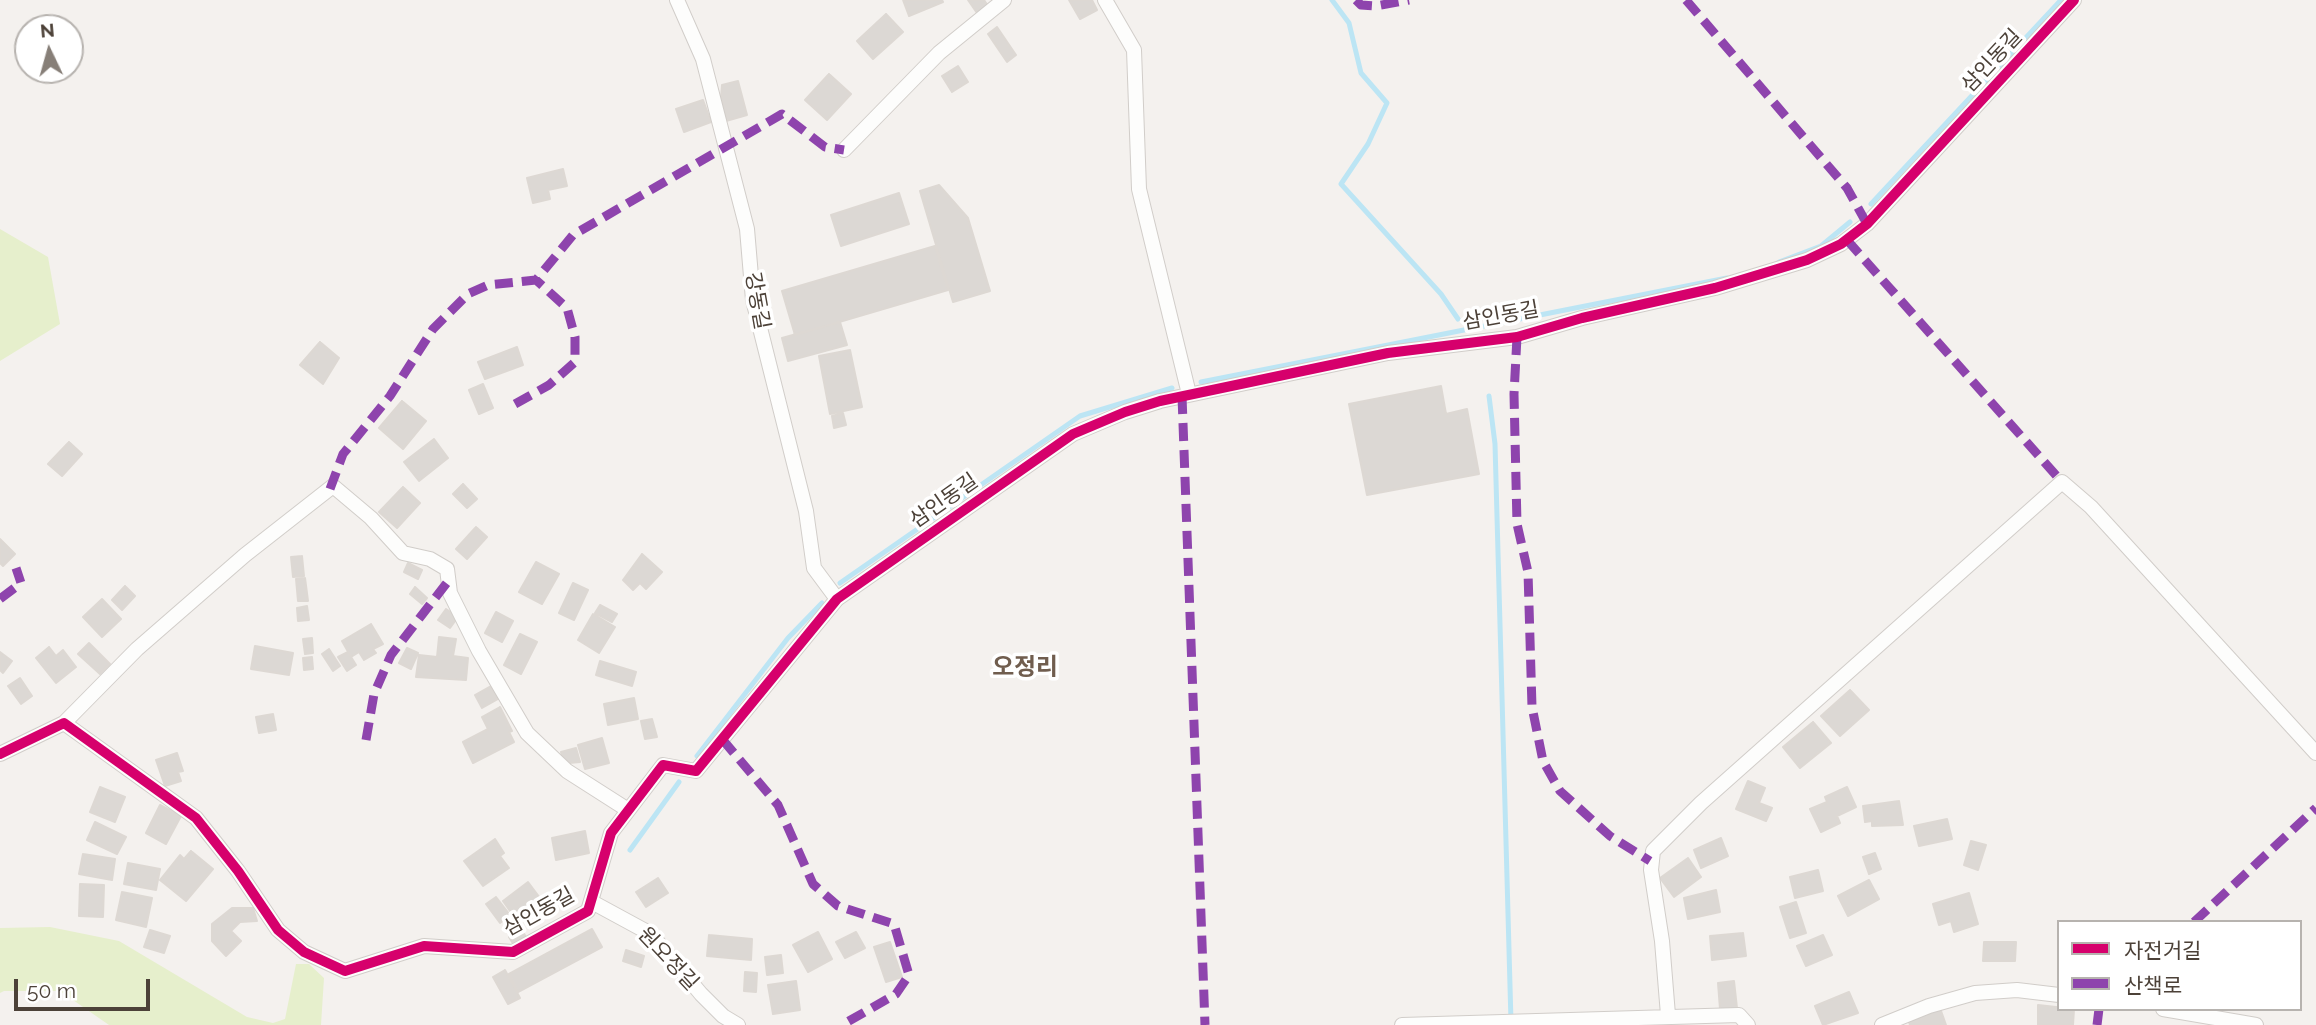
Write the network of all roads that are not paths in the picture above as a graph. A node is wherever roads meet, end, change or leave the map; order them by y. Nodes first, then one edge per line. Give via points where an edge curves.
1 (677, 0) edge
2 (1004, 0) edge
3 (1105, 0) edge
4 (2074, 0) edge
5 (844, 150) dead end
6 (1189, 394) junction
7 (837, 599) junction
8 (64, 723) junction
9 (2316, 753) edge
10 (0, 754) edge
11 (628, 810) junction
12 (592, 902) junction
13 (2057, 995) edge
14 (2175, 1011) edge
15 (1668, 1015) junction
16 (738, 1025) edge
17 (1402, 1025) edge
18 (1748, 1025) edge
19 (1882, 1025) edge
20 (2256, 1025) edge

1 - 7 street, 강동길 via 704,59 747,229 753,300 806,511 814,568
2 - 5 street via 939,53
3 - 6 street via 1134,50 1139,189
4 - 6 street, 삼인동길 via 1867,223 1842,244 1807,260 1517,337 1388,353
6 - 7 street, 삼인동길 via 1125,412 1073,434
7 - 11 street, 삼인동길 via 696,771 663,765
8 - 10 street
8 - 11 street via 137,649 333,486 403,552 447,569 450,593 527,733 567,771
8 - 12 street, 삼인동길 via 196,818 278,930 304,952 345,971 424,946 513,952 587,911
9 - 15 street via 2091,507 2062,482 1653,851 1651,870
11 - 12 street, 삼인동길 via 611,833
12 - 16 street, 원오정길 via 651,934 701,994
13 - 19 street via 2017,990 1975,993
14 - 20 street
15 - 17 street
15 - 18 street via 1739,1015

